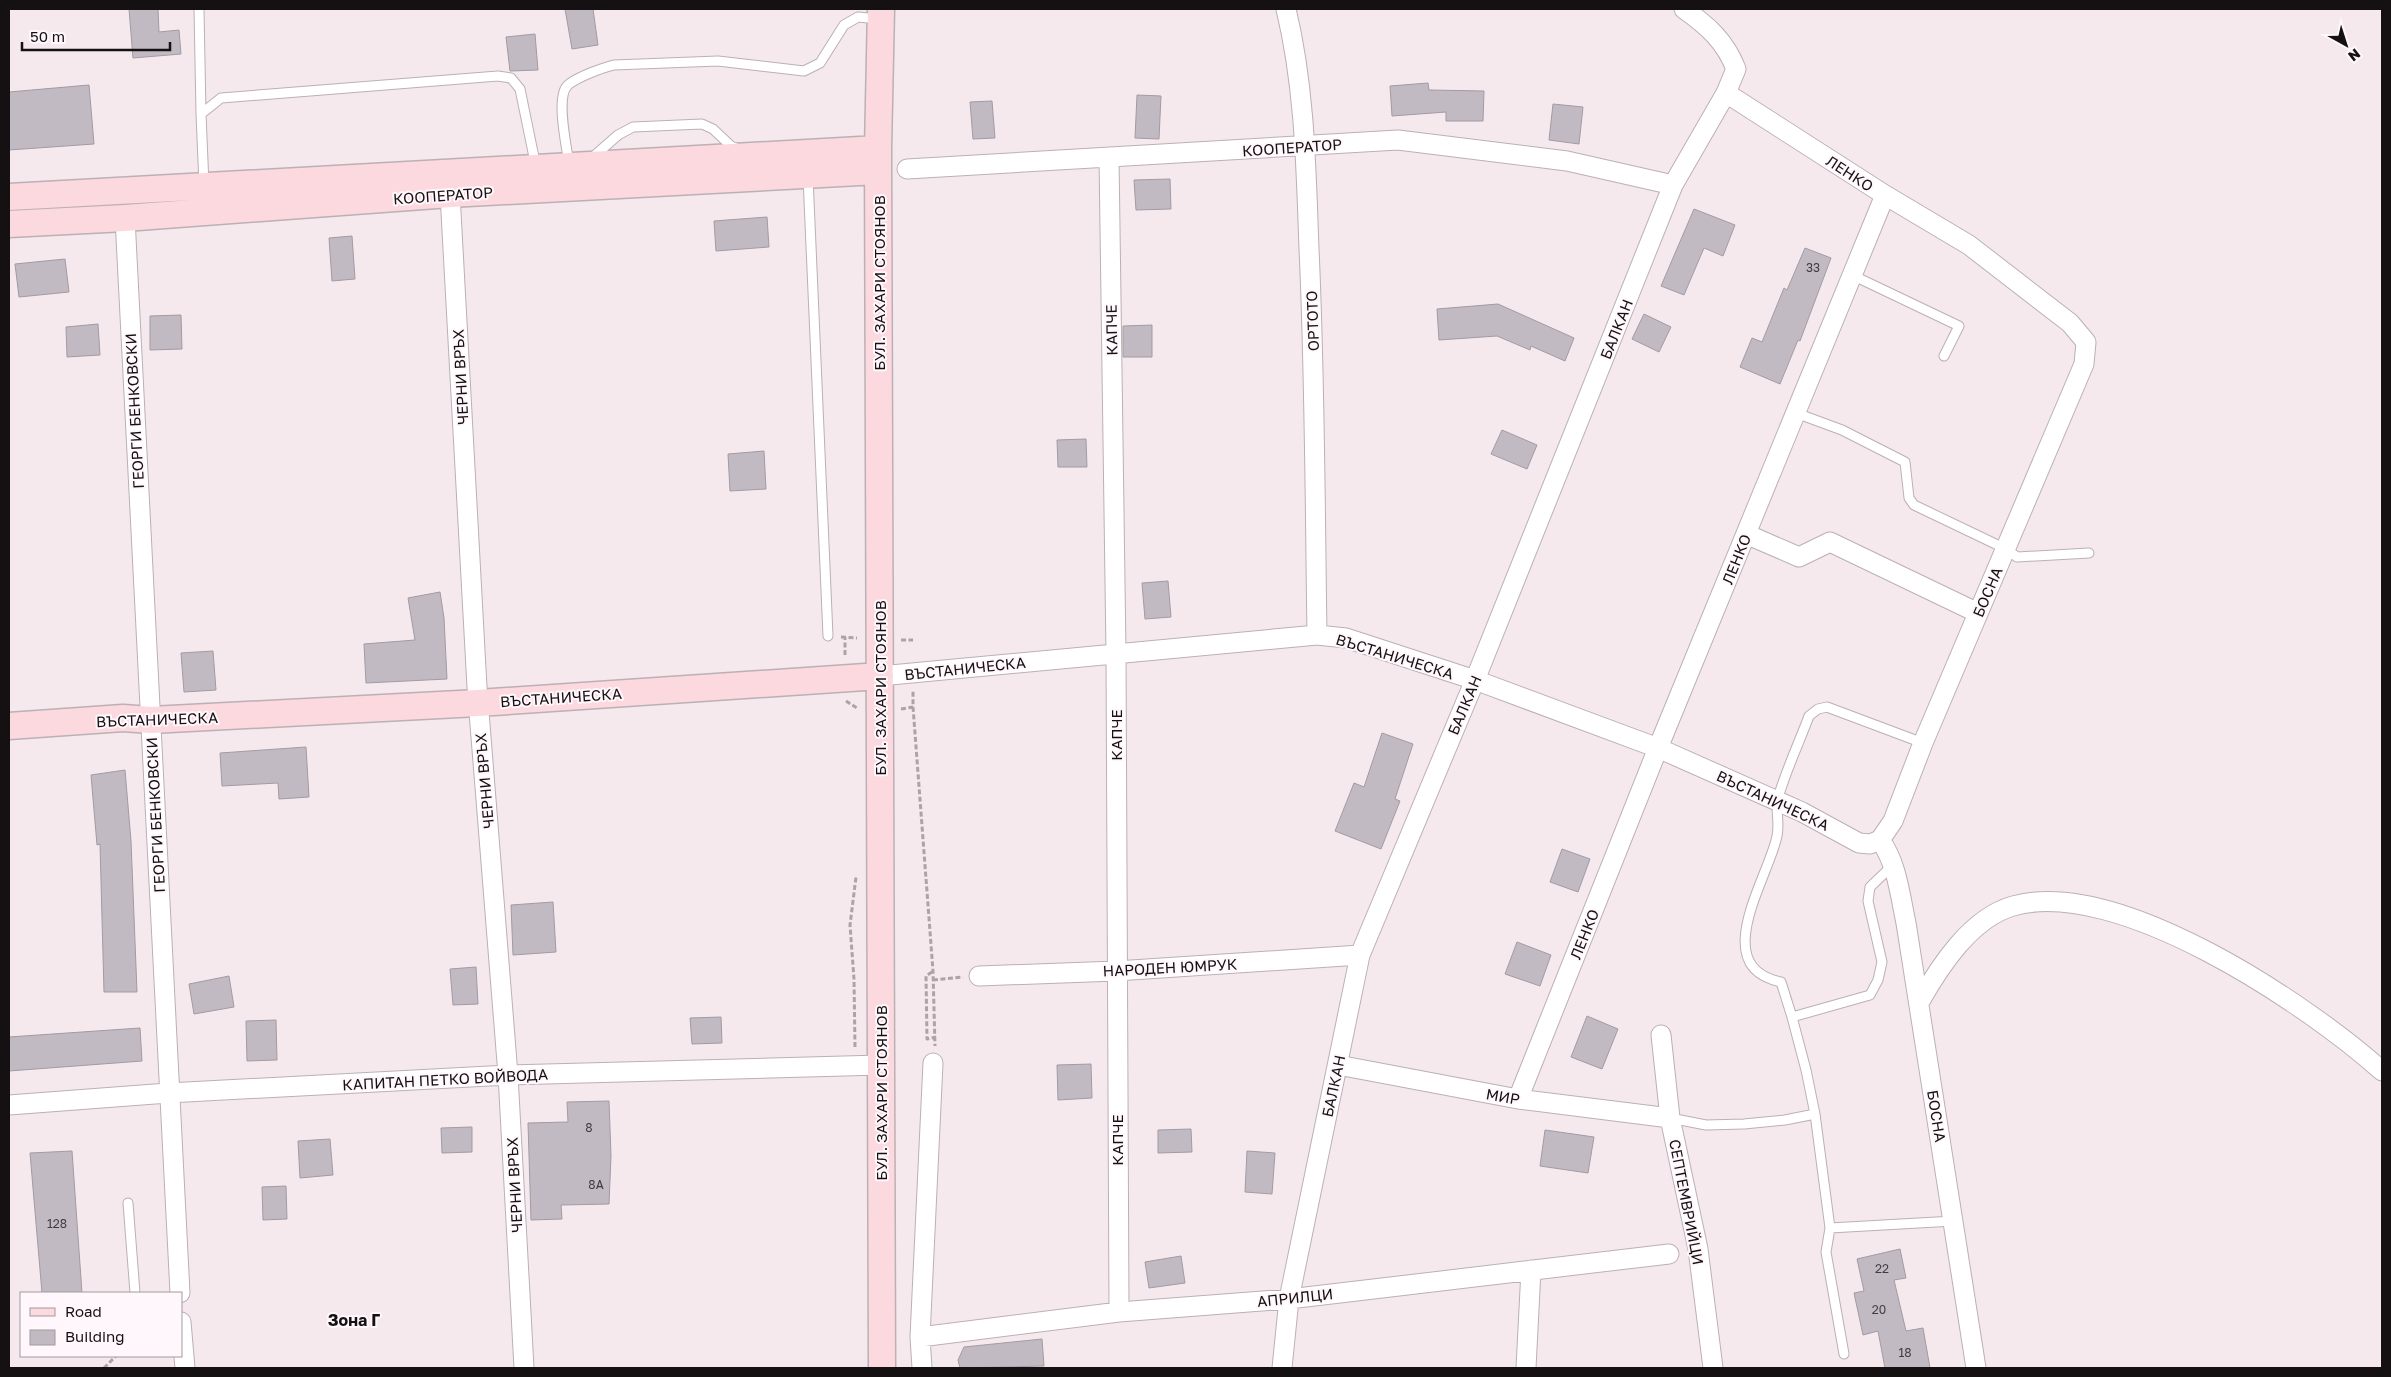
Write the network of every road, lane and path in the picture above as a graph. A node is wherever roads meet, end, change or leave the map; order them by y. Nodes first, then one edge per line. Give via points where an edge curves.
1 (199, 9) edge
2 (1286, 9) edge
3 (1684, 9) edge
4 (881, 14) edge
5 (1726, 93) junction
6 (201, 114) junction
7 (1305, 146) junction
8 (1109, 157) junction
9 (878, 160) junction
10 (576, 164) junction
11 (536, 167) junction
12 (906, 169) dead end
13 (808, 174) junction
14 (1674, 185) junction
15 (204, 186) junction
16 (450, 194) junction
17 (1885, 195) junction
18 (9, 197) edge
19 (124, 218) junction
20 (9, 224) edge
21 (1852, 275) junction
22 (1944, 356) dead end
23 (1796, 413) junction
24 (1746, 534) junction
25 (2006, 549) junction
26 (2090, 553) dead end
27 (1978, 613) junction
28 (1317, 635) junction
29 (828, 636) dead end
30 (846, 637) dead end
31 (1116, 653) junction
32 (845, 661) dead end
33 (880, 676) junction
34 (1475, 680) junction
35 (478, 702) junction
36 (912, 707) dead end
37 (151, 720) junction
38 (9, 726) edge
39 (1923, 743) junction
40 (1658, 748) junction
41 (1777, 800) junction
42 (1880, 840) junction
43 (1893, 865) junction
44 (1360, 955) junction
45 (933, 971) junction
46 (1116, 971) junction
47 (979, 976) joint
48 (854, 979) dead end
49 (933, 980) junction
50 (1920, 1001) junction
51 (1792, 1017) junction
52 (1661, 1035) dead end
53 (936, 1037) junction
54 (855, 1038) dead end
55 (933, 1063) joint
56 (1338, 1064) junction
57 (881, 1065) junction
58 (2382, 1071) edge
59 (508, 1075) junction
60 (168, 1093) junction
61 (1518, 1099) junction
62 (9, 1105) edge
63 (1814, 1114) junction
64 (1670, 1118) junction
65 (128, 1203) dead end
66 (1954, 1221) junction
67 (1830, 1228) junction
68 (1669, 1254) dead end
69 (1531, 1270) junction
70 (135, 1292) edge
71 (180, 1292) edge
72 (1289, 1299) junction
73 (1119, 1312) junction
74 (920, 1337) junction
75 (182, 1342) edge
76 (1844, 1354) dead end
77 (115, 1357) edge
78 (104, 1368) edge
79 (184, 1368) edge
80 (524, 1368) edge
81 (882, 1368) edge
82 (922, 1368) edge
83 (1282, 1368) edge
84 (1526, 1368) edge
85 (1713, 1368) edge
86 (1976, 1368) edge

1 - 6 lane
2 - 7 street, ОРТОТО via 1297,54
3 - 5 street, БАЛКАН via 1705,24 1728,50 1736,69
4 - 9 main road, БУЛ. ЗАХАРИ СТОЯНОВ
4 - 10 lane via 858,17 844,25 820,63 804,71 718,61 602,68 568,85 563,93 562,104
5 - 14 street, БАЛКАН
5 - 17 street, ЛЕНКО
6 - 11 lane via 221,98 498,76 511,78 520,89
6 - 15 lane
7 - 8 street, КООПЕРАТОР
7 - 14 street, КООПЕРАТОР via 1398,140 1567,161
7 - 28 street, ОРТОТО
8 - 12 street, КООПЕРАТОР
8 - 31 street, КАПЧЕ
9 - 10 main road, КООПЕРАТОР via 752,155
9 - 13 main road, КООПЕРАТОР
9 - 33 main road, БУЛ. ЗАХАРИ СТОЯНОВ
10 - 11 main road, КООПЕРАТОР
11 - 15 main road, КООПЕРАТОР
13 - 16 main road, КООПЕРАТОР
13 - 29 lane
14 - 34 street, БАЛКАН
15 - 18 main road, КООПЕРАТОР
16 - 19 main road, КООПЕРАТОР
16 - 35 street, ЧЕРНИ ВРЪХ
17 - 21 street, ЛЕНКО
17 - 25 street, БОСНА via 1969,245 2070,323 2086,342 2084,364
19 - 20 main road, КООПЕРАТОР
19 - 37 street, ГЕОРГИ БЕНКОВСКИ
21 - 22 lane via 1959,326
21 - 23 street, ЛЕНКО
23 - 24 street, ЛЕНКО
23 - 25 lane via 1842,430 1904,462 1909,498 1914,505
24 - 27 street via 1799,558 1830,542
24 - 40 street, ЛЕНКО
25 - 26 lane via 2017,557
25 - 27 street, БОСНА
27 - 39 street, БОСНА
28 - 31 street, ВЪСТАНИЧЕСКА
28 - 34 street, ВЪСТАНИЧЕСКА via 1346,638
30 - 32 path
31 - 33 street, ВЪСТАНИЧЕСКА
31 - 46 street, КАПЧЕ
33 - 35 main road, ВЪСТАНИЧЕСКА
33 - 57 main road, БУЛ. ЗАХАРИ СТОЯНОВ
34 - 40 street, ВЪСТАНИЧЕСКА
34 - 44 street, БАЛКАН
35 - 37 main road, ВЪСТАНИЧЕСКА
35 - 59 street, ЧЕРНИ ВРЪХ
36 - 45 path
37 - 38 main road, ВЪСТАНИЧЕСКА via 123,718
37 - 60 street, ГЕОРГИ БЕНКОВСКИ
39 - 41 lane via 1827,707 1818,709 1809,716
39 - 42 street, БОСНА via 1893,821
40 - 41 street, ВЪСТАНИЧЕСКА
40 - 61 street, ЛЕНКО
41 - 42 street, ВЪСТАНИЧЕСКА via 1859,843 1870,844
41 - 51 lane via 1780,818 1777,836 1748,917 1746,956 1758,972 1781,982
42 - 43 street, БОСНА
43 - 50 street, БОСНА
43 - 51 lane via 1870,887 1868,901 1882,962 1870,995
44 - 46 street, НАРОДЕН ЮМРУК
44 - 56 street, БАЛКАН
45 - 49 path
45 - 53 path via 926,976 926,1006 928,1039
46 - 47 street, НАРОДЕН ЮМРУК
46 - 73 street, КАПЧЕ
47 - 49 path
48 - 54 path
49 - 53 path
50 - 58 street via 1948,956 1979,924 2011,906 2044,900 2082,903 2191,943 2258,979 2356,1048
50 - 66 street, БОСНА
51 - 63 lane
52 - 64 street, СЕПТЕМВРИЙЦИ
53 - 55 path
55 - 74 street
56 - 61 street, МИР
56 - 72 street, БАЛКАН
57 - 59 street, КАПИТАН ПЕТКО ВОЙВОДА
57 - 81 main road, БУЛ. ЗАХАРИ СТОЯНОВ
59 - 60 street, КАПИТАН ПЕТКО ВОЙВОДА
59 - 80 street, ЧЕРНИ ВРЪХ
60 - 62 street, КАПИТАН ПЕТКО ВОЙВОДА
60 - 71 street, ГЕОРГИ БЕНКОВСКИ
61 - 64 street, МИР
63 - 64 lane via 1744,1124 1706,1125
63 - 67 lane
64 - 85 street, СЕПТЕМВРИЙЦИ via 1698,1249
65 - 70 lane
66 - 67 lane
66 - 86 street, БОСНА
67 - 76 lane via 1826,1252
68 - 69 street, АПРИЛЦИ
69 - 72 street, АПРИЛЦИ
69 - 84 street
72 - 73 street, АПРИЛЦИ
72 - 83 street, БАЛКАН
73 - 74 street, АПРИЛЦИ
74 - 82 street
75 - 79 street
77 - 78 path

